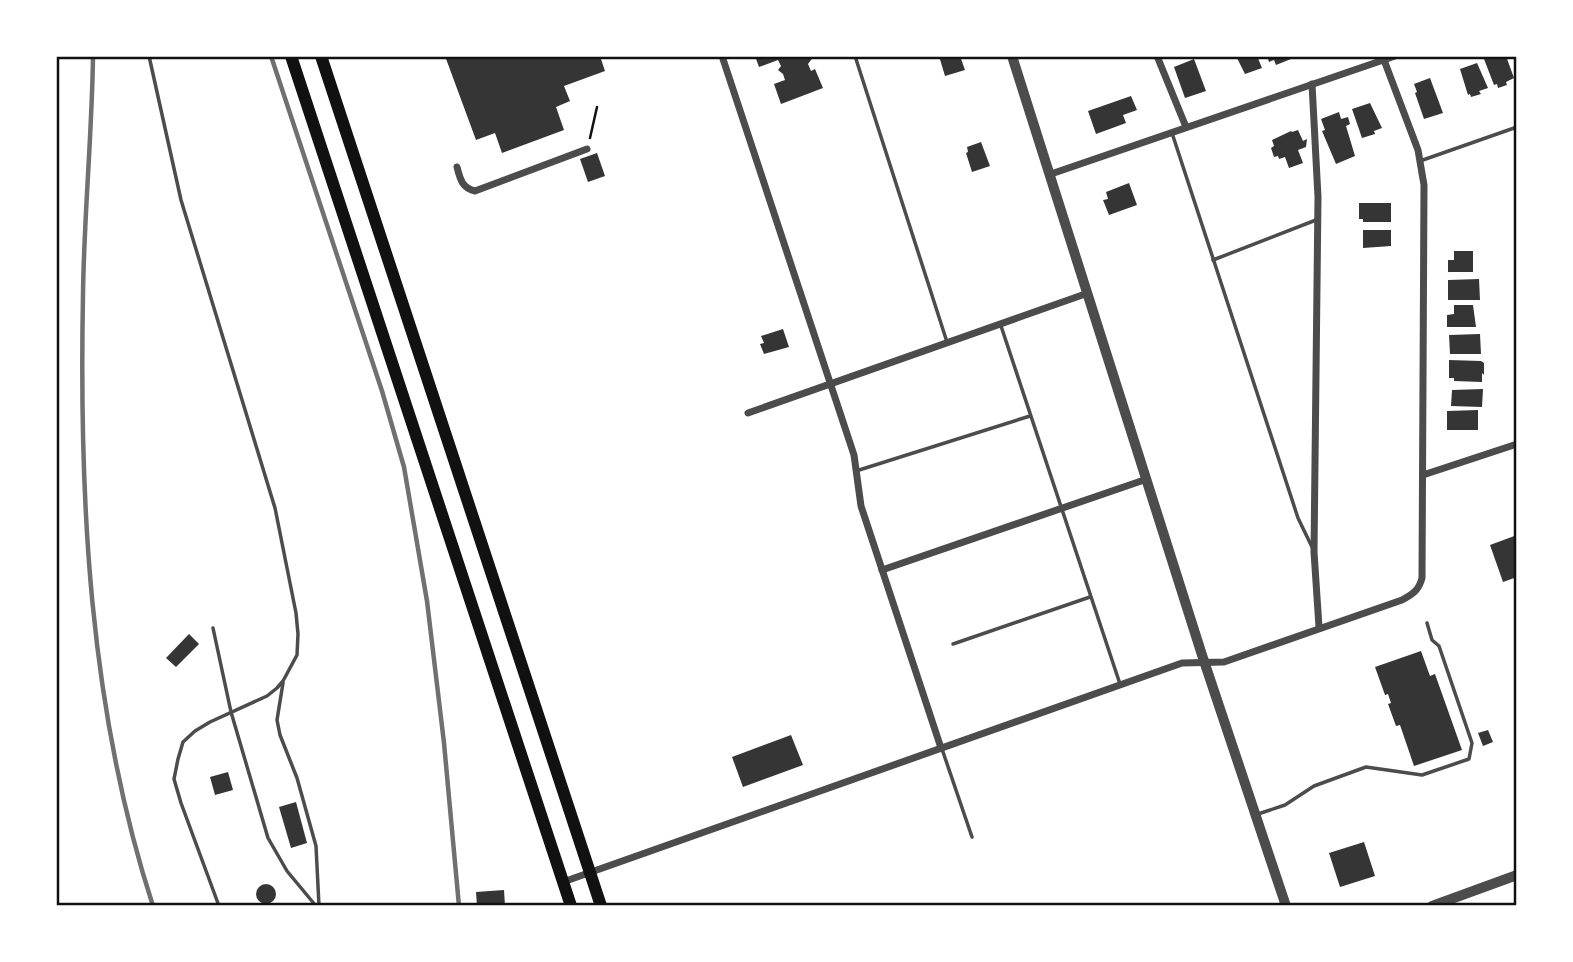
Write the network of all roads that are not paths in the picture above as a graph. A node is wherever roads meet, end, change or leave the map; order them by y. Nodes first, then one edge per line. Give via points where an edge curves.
1 (149, 56) edge
2 (291, 56) edge
3 (321, 56) edge
4 (722, 56) edge
5 (855, 56) edge
6 (1012, 56) edge
7 (1157, 56) edge
8 (1395, 56) edge
9 (1384, 60) junction
10 (1312, 84) junction
11 (1517, 127) edge
12 (1186, 128) junction
13 (1172, 133) junction
14 (587, 149) road end
15 (1420, 161) junction
16 (457, 167) dead end
17 (1051, 174) junction
18 (1318, 219) junction
19 (1213, 260) junction
20 (1088, 293) junction
21 (1000, 324) junction
22 (947, 342) junction
23 (830, 383) junction
24 (748, 413) dead end
25 (1030, 416) junction
26 (1517, 443) edge
27 (856, 471) junction
28 (1423, 475) junction
29 (1147, 478) junction
30 (1060, 509) junction
31 (1314, 552) junction
32 (882, 570) junction
33 (1090, 597) junction
34 (1427, 623) dead end
35 (1319, 627) junction
36 (214, 628) dead end
37 (953, 644) dead end
38 (1205, 662) junction
39 (283, 681) junction
40 (1120, 684) junction
41 (231, 712) junction
42 (941, 748) junction
43 (1256, 814) junction
44 (972, 837) dead end
45 (590, 873) junction
46 (1517, 875) edge
47 (564, 882) junction
48 (219, 906) edge
49 (317, 906) edge
50 (571, 906) edge
51 (601, 906) edge
52 (1286, 906) edge
53 (1432, 906) edge

1 - 39 lane via 181,200 275,508 298,634 297,655
2 - 47 main road
3 - 45 main road
4 - 23 street
5 - 22 lane
6 - 17 street
7 - 12 street
8 - 9 street
9 - 10 street
9 - 15 street
10 - 12 street
10 - 18 street
11 - 15 lane
12 - 13 street
13 - 17 street
13 - 19 lane
14 - 16 street via 475,191 463,184
15 - 28 street via 1424,185
17 - 20 street
18 - 19 lane
18 - 31 street
19 - 31 lane via 1298,519
20 - 21 street
20 - 29 street
21 - 22 street
21 - 25 lane
22 - 23 street
23 - 24 street
23 - 27 street
25 - 27 lane
25 - 30 lane
26 - 28 street
27 - 32 street via 861,506
28 - 35 street via 1420,586 1402,600
29 - 30 street
29 - 38 street
30 - 32 street
30 - 33 lane
31 - 35 street
32 - 42 street
33 - 37 lane
33 - 40 lane
34 - 43 lane via 1472,743 1469,759 1422,775 1366,767
35 - 38 street via 1224,662
36 - 41 lane
38 - 40 street via 1182,663
38 - 43 street
39 - 41 lane via 267,696
39 - 49 lane via 277,720 316,846
40 - 42 street
41 - 48 lane via 184,742 174,779
41 - 49 lane via 268,838 287,871
42 - 44 lane
42 - 45 street
43 - 52 street
45 - 47 street
45 - 51 main road
46 - 53 street
47 - 50 main road

